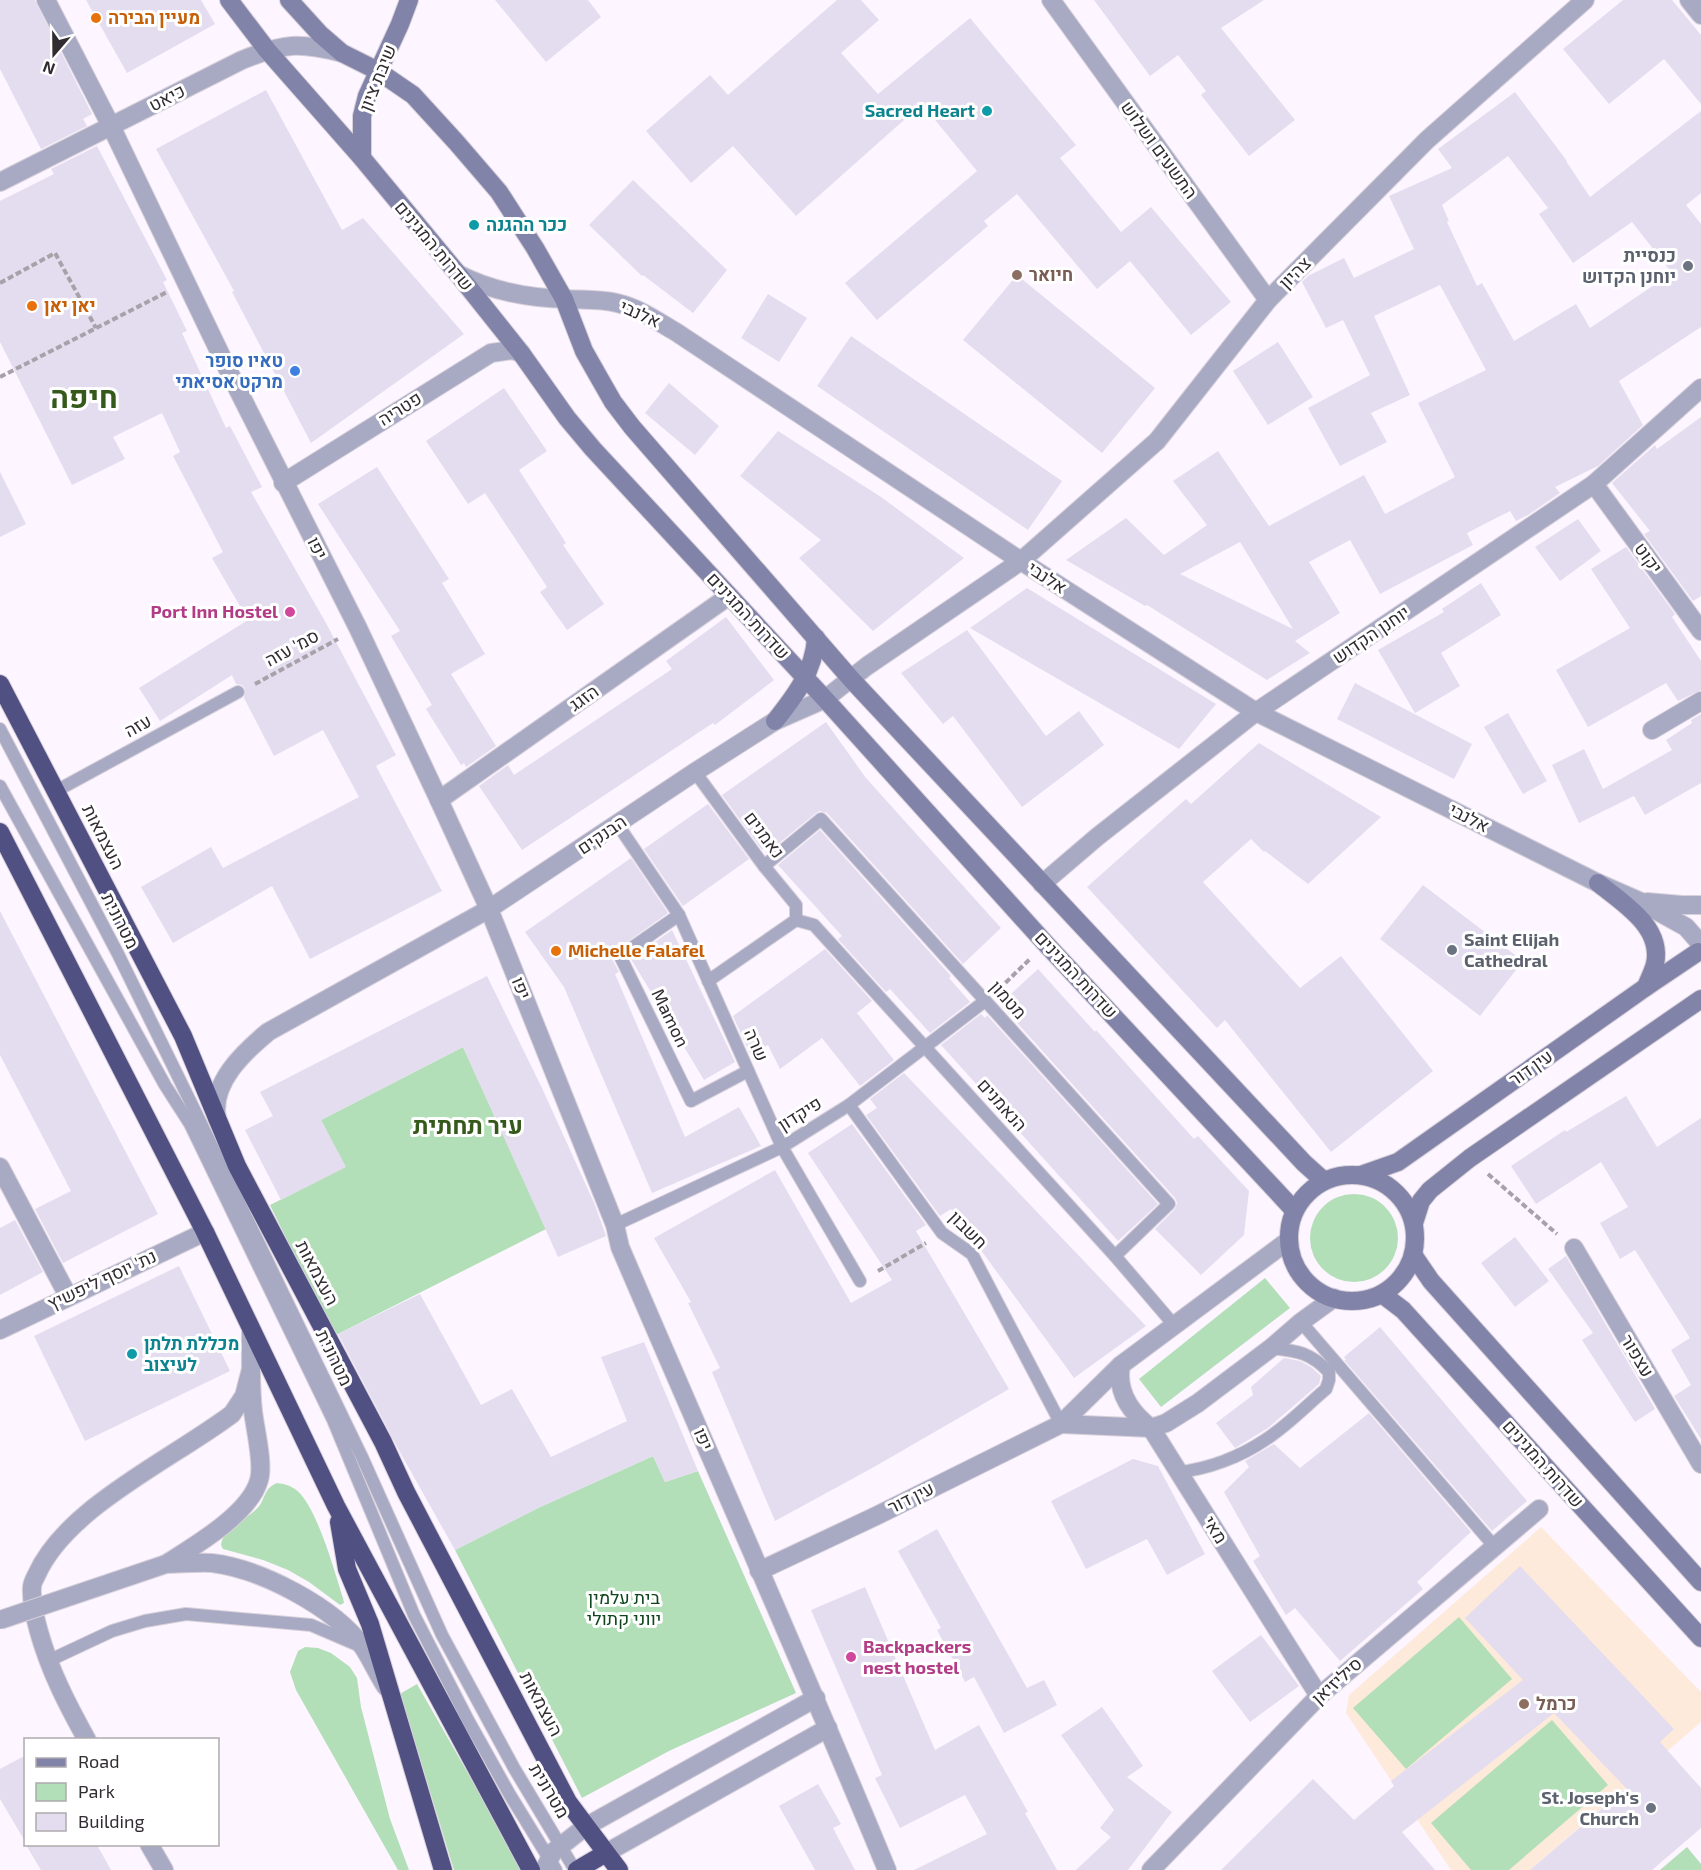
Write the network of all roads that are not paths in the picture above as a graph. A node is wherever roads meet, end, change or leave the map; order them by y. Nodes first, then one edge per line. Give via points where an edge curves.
1 (46, 0) edge
2 (229, 0) edge
3 (289, 0) edge
4 (409, 0) edge
5 (1051, 0) edge
6 (1585, 0) edge
7 (1689, 0) edge
8 (1701, 15) edge
9 (267, 50) junction
10 (342, 53) junction
11 (378, 71) junction
12 (111, 126) junction
13 (362, 158) junction
14 (0, 182) edge
15 (458, 274) junction
16 (564, 299) junction
17 (1268, 300) junction
18 (521, 353) junction
19 (1701, 388) edge
20 (283, 483) junction
21 (1594, 484) junction
22 (1021, 561) junction
23 (729, 596) junction
24 (1701, 631) edge
25 (816, 638) junction
26 (805, 678) junction
27 (851, 679) junction
28 (0, 684) edge
29 (238, 692) road end
30 (825, 699) junction
31 (1701, 701) edge
32 (1256, 712) junction
33 (775, 721) junction
34 (0, 729) edge
35 (1652, 730) dead end
36 (695, 772) junction
37 (0, 786) edge
38 (56, 791) junction
39 (439, 800) junction
40 (618, 825) junction
41 (0, 832) edge
42 (764, 866) junction
43 (1598, 883) junction
44 (1042, 884) junction
45 (1639, 901) junction
46 (1701, 905) edge
47 (489, 909) junction
48 (678, 915) junction
49 (796, 920) junction
50 (1700, 948) edge
51 (708, 981) junction
52 (1646, 987) junction
53 (1701, 999) edge
54 (985, 1001) junction
55 (926, 1047) junction
56 (748, 1071) junction
57 (849, 1105) junction
58 (219, 1126) junction
59 (782, 1147) junction
60 (0, 1167) edge
61 (1361, 1175) junction
62 (1324, 1181) junction
63 (1294, 1210) junction
64 (1414, 1223) junction
65 (615, 1225) junction
66 (205, 1232) junction
67 (1289, 1240) junction
68 (1574, 1248) road end
69 (1115, 1256) junction
70 (1414, 1256) junction
71 (860, 1281) road end
72 (1382, 1294) junction
73 (68, 1296) junction
74 (1334, 1298) junction
75 (1301, 1322) junction
76 (1174, 1325) junction
77 (251, 1329) junction
78 (0, 1330) edge
79 (1271, 1348) junction
80 (1121, 1365) junction
81 (251, 1369) junction
82 (1061, 1424) junction
83 (1151, 1428) junction
84 (1701, 1464) edge
85 (1179, 1472) junction
86 (336, 1506) junction
87 (1539, 1509) dead end
88 (1494, 1546) junction
89 (165, 1564) junction
90 (759, 1570) junction
91 (1701, 1582) edge
92 (0, 1620) edge
93 (1701, 1638) edge
94 (363, 1647) junction
95 (48, 1661) junction
96 (389, 1691) junction
97 (1319, 1696) junction
98 (816, 1698) junction
99 (828, 1728) junction
100 (86, 1738) edge
101 (585, 1827) junction
102 (150, 1846) edge
103 (606, 1853) junction
104 (553, 1861) edge
105 (164, 1870) edge
106 (443, 1870) edge
107 (531, 1870) edge
108 (576, 1870) edge
109 (619, 1870) edge
110 (887, 1870) edge
111 (1151, 1870) edge

1 - 12 street, יפו
2 - 9 street, שדרות המגינים
3 - 10 street, שדרות המגינים
4 - 11 street, שיבת ציון
5 - 17 street, התשעים ושלוש
6 - 17 street, צהיון via 1428,140
7 - 8 street
9 - 10 street, כיאט via 311,45
9 - 12 street, כיאט
9 - 13 street, שדרות המגינים
10 - 11 street, שדרות המגינים
11 - 13 street, שיבת ציון via 362,116
11 - 16 street, שדרות המגינים via 413,95 499,192
12 - 14 street, כיאט
12 - 20 street, יפו
13 - 15 street, שדרות המגינים
15 - 16 street, אלנבי via 504,292
15 - 18 street, שדרות המגינים
16 - 22 street, אלנבי via 593,299 642,312
16 - 25 street, שדרות המגינים via 584,351 613,402
17 - 22 street, צהיון via 1156,441
18 - 20 street, פטריה via 491,352
18 - 23 street, שדרות המגינים via 586,442
19 - 21 street, יוחנן הקדוש
20 - 39 street, יפו via 358,628
21 - 24 street, יקוט
21 - 32 street, יוחנן הקדוש
22 - 27 street, הבנקים
22 - 32 street, אלנבי
23 - 26 street, שדרות המגינים
23 - 39 street, הזגג
25 - 26 street
25 - 27 street, שדרות המגינים
26 - 30 street, שדרות המגינים
26 - 33 street
27 - 30 street, הבנקים
27 - 44 street, שדרות המגינים
28 - 38 highway, העצמאות
29 - 38 lane, עזה
30 - 33 street, הבנקים
30 - 63 street, שדרות המגינים
31 - 35 street
32 - 43 street, אלנבי
32 - 44 street, יוחנן הקדוש
33 - 36 street, הבנקים
34 - 104 lane, מטרונית via 193,1107 362,1457 442,1635 514,1768
36 - 40 street, הבנקים
36 - 42 lane, נאמנים
37 - 104 lane, מטרונית via 190,1124 333,1420 414,1615 468,1720
38 - 58 highway, העצמאות via 183,1036
39 - 47 street, יפו
40 - 47 street, הבנקים
40 - 48 lane, שרה
41 - 66 highway
42 - 49 lane, נאמנים via 796,905
42 - 54 lane, מטמון via 821,819
43 - 45 street, אלנבי
43 - 52 street via 1639,917 1650,932 1656,948
44 - 62 street, שדרות המגינים
45 - 46 street, אלנבי
45 - 50 street, אלנבי via 1686,927
47 - 58 street, הבנקים via 268,1032 233,1066 224,1083 217,1099
47 - 65 street, יפו
48 - 51 lane, שרה
48 - 56 lane, Mamon via 620,956 691,1101
49 - 51 lane
49 - 55 lane, הנאמנים via 814,926
50 - 52 street, עין דור
51 - 56 lane, שרה
52 - 61 street, עין דור via 1398,1162
53 - 64 street via 1470,1158 1430,1190 1421,1201
54 - 55 lane, פיקדון
54 - 69 lane, מטמון via 1169,1204
55 - 57 lane, פיקדון
55 - 69 lane, הנאמנים
56 - 59 lane, שרה
57 - 59 lane, פיקדון
57 - 82 lane, חשבון via 942,1233 972,1254
58 - 101 highway, העצמאות via 406,1492 568,1802
59 - 65 lane, פיקדון
59 - 71 lane, שרה
60 - 73 street
61 - 62 street
61 - 64 street via 1379,1180 1395,1191 1407,1205
62 - 63 street via 1308,1192
63 - 67 street
64 - 70 street
65 - 90 street, יפו via 620,1247
66 - 73 street, נת' יוסף ליפשיץ
66 - 77 highway
67 - 74 street via 1302,1276 1316,1290
67 - 76 street, עין דור
68 - 84 street, עצפור
69 - 76 lane, הנאמנים
70 - 72 street via 1407,1271
70 - 91 street via 1431,1281
72 - 74 street via 1367,1300
72 - 93 street, שדרות המגינים via 1403,1310
73 - 78 street, נת' יוסף ליפשיץ
74 - 75 street, עין דור
75 - 79 street, עין דור
75 - 88 lane
76 - 80 street, עין דור
77 - 81 street
77 - 86 highway
79 - 83 street, עין דור via 1184,1413
79 - 85 lane via 1300,1351 1319,1361 1329,1372 1326,1389 1265,1441 1200,1470
80 - 82 street, עין דור
80 - 83 street, מאי via 1123,1395 1138,1418
81 - 89 street via 260,1478 253,1494 240,1510
81 - 95 street via 244,1396 232,1414 94,1508 59,1540 42,1562 32,1585 35,1617
82 - 83 street, עין דור
82 - 90 street, עין דור
83 - 85 street, מאי
85 - 97 street, מאי
86 - 96 highway via 347,1569 370,1624
86 - 107 highway
87 - 88 street, סיליזיאן
88 - 97 street, סיליזיאן
89 - 92 street, bridge
89 - 94 street via 211,1563 260,1575 314,1604
90 - 98 street, יפו
94 - 95 lane via 311,1625 186,1614 112,1630
94 - 96 street
95 - 100 street
96 - 106 highway
97 - 111 street, סיליזיאן
98 - 99 street, יפו
98 - 101 street
99 - 103 street
99 - 110 street, יפו
101 - 103 highway, העצמאות
101 - 104 street
102 - 105 street
103 - 108 highway
103 - 109 highway, העצמאות
104 - 108 lane, מטרונית

